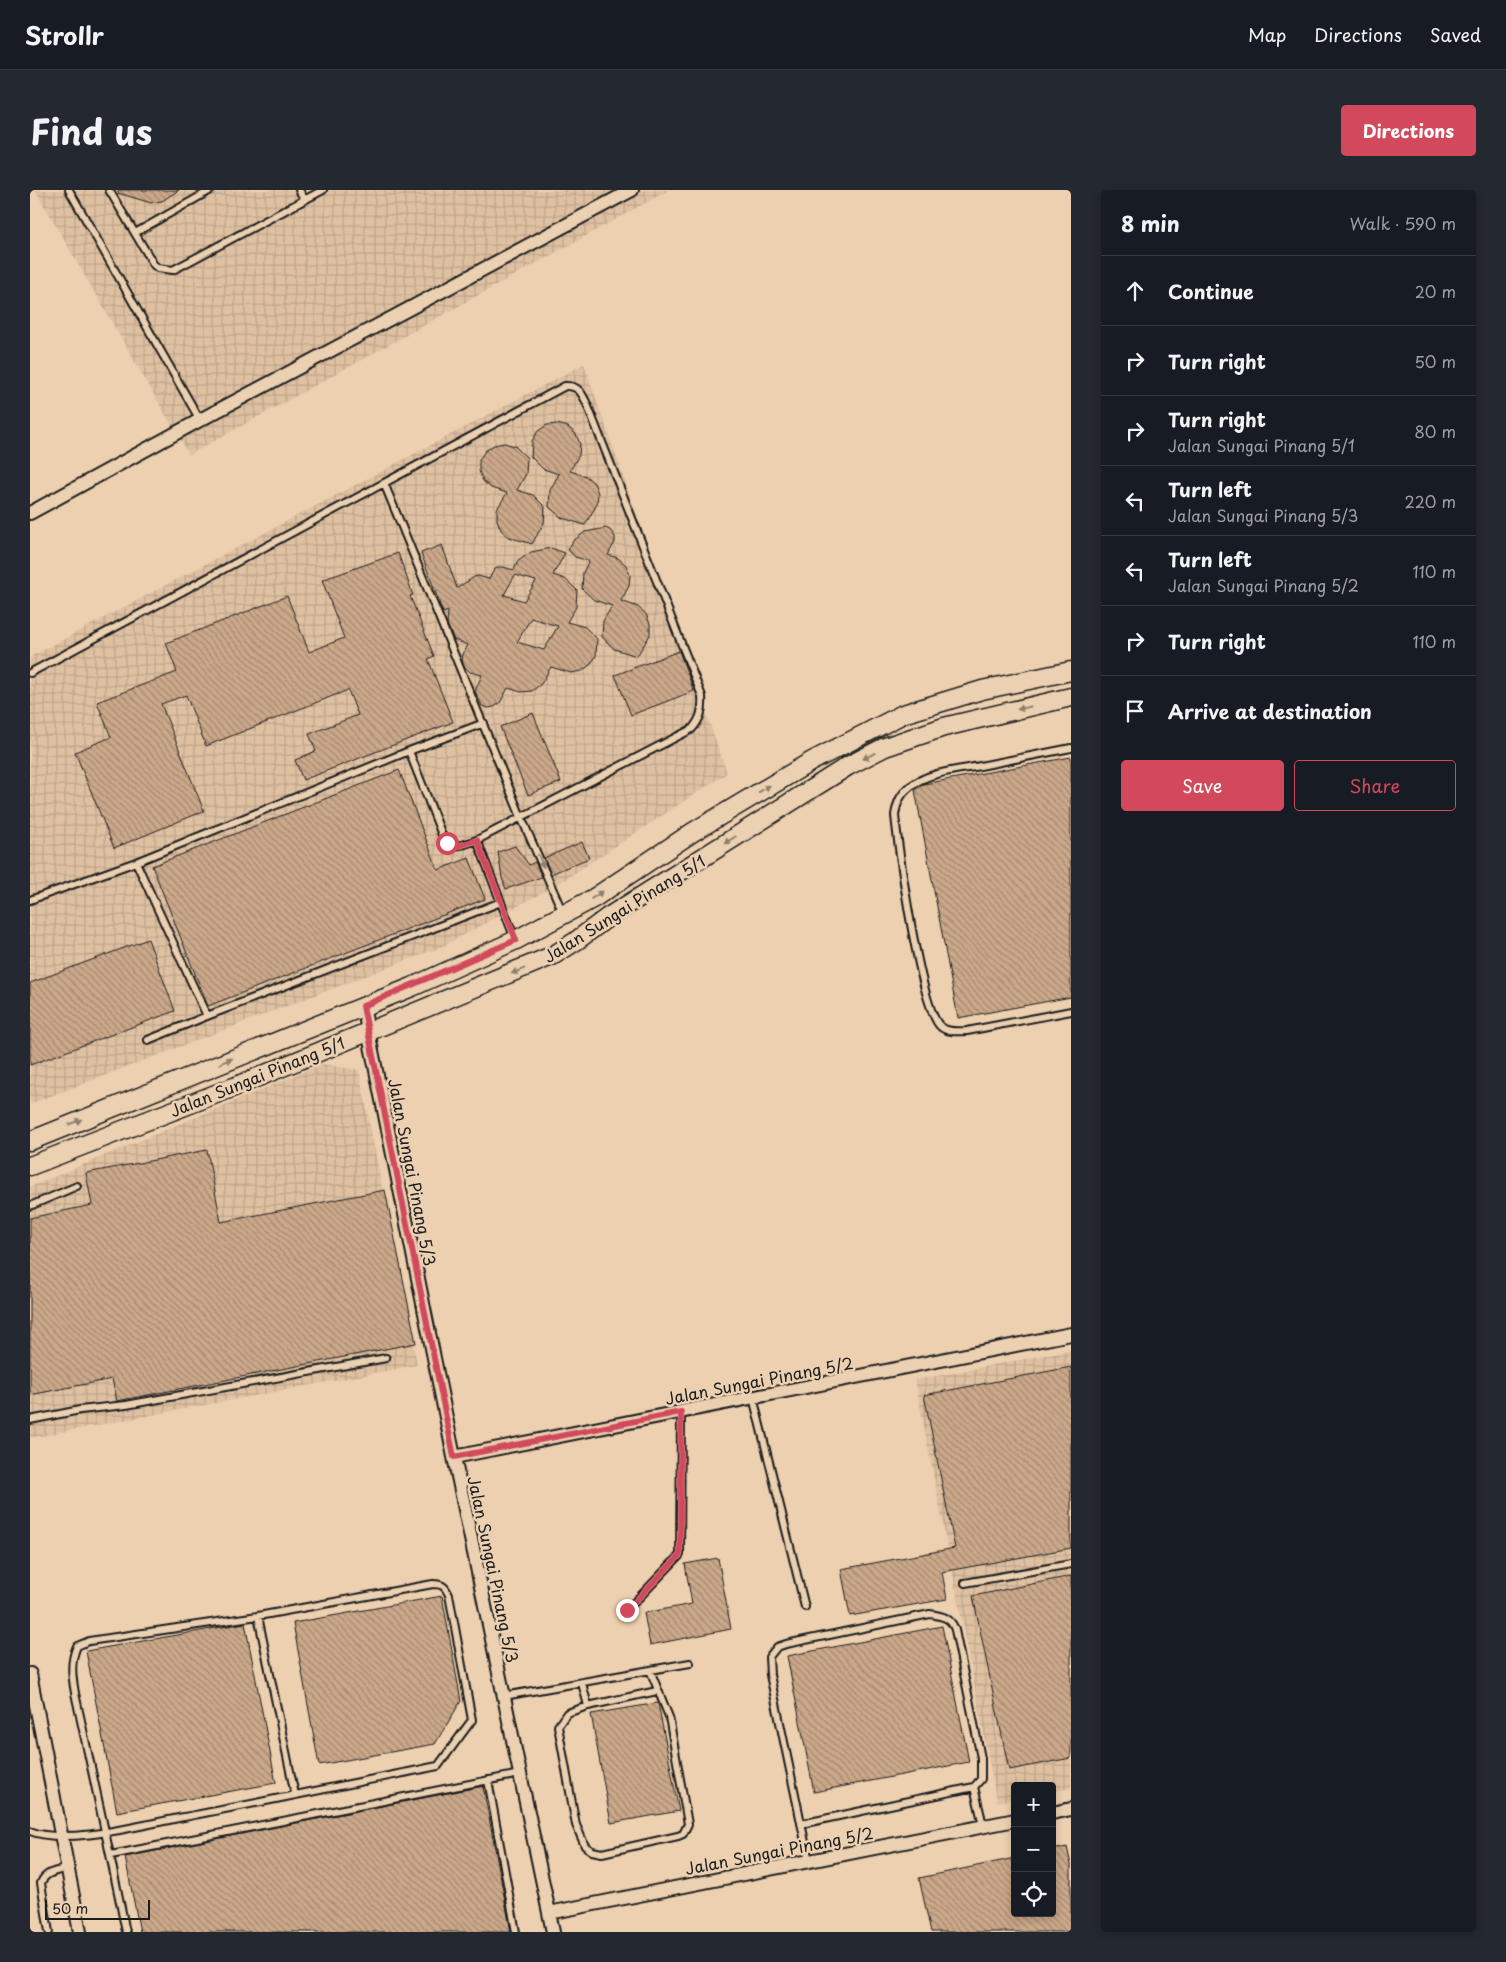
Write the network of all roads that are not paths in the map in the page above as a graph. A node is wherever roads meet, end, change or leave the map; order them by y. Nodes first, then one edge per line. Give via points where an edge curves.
1 (69, 190) edge
2 (109, 190) edge
3 (210, 190) edge
4 (299, 190) edge
5 (323, 190) edge
6 (632, 190) edge
7 (305, 200) junction
8 (135, 233) junction
9 (200, 420) junction
10 (384, 483) junction
11 (30, 513) edge
12 (1071, 671) edge
13 (30, 673) edge
14 (1071, 697) edge
15 (484, 723) junction
16 (1071, 748) edge
17 (409, 751) junction
18 (521, 817) junction
19 (477, 840) junction
20 (136, 862) junction
21 (30, 900) edge
22 (501, 902) junction
23 (564, 914) junction
24 (516, 940) junction
25 (363, 1006) junction
26 (1071, 1011) edge
27 (207, 1016) junction
28 (368, 1030) junction
29 (148, 1040) dead end
30 (30, 1141) edge
31 (30, 1166) edge
32 (77, 1186) dead end
33 (30, 1206) edge
34 (1071, 1334) edge
35 (386, 1358) dead end
36 (753, 1397) junction
37 (681, 1412) junction
38 (30, 1420) edge
39 (454, 1457) junction
40 (1071, 1564) edge
41 (965, 1583) dead end
42 (805, 1607) dead end
43 (627, 1610) dead end
44 (258, 1616) junction
45 (690, 1663) dead end
46 (650, 1670) junction
47 (30, 1674) edge
48 (582, 1683) junction
49 (657, 1691) junction
50 (504, 1696) junction
51 (588, 1706) junction
52 (520, 1774) junction
53 (488, 1780) junction
54 (974, 1787) junction
55 (295, 1796) junction
56 (1071, 1809) edge
57 (1056, 1812) edge
58 (1011, 1821) edge
59 (801, 1824) junction
60 (983, 1825) junction
61 (30, 1831) edge
62 (105, 1832) junction
63 (61, 1836) junction
64 (110, 1855) junction
65 (808, 1861) junction
66 (68, 1868) junction
67 (549, 1913) junction
68 (49, 1932) edge
69 (80, 1932) edge
70 (126, 1932) edge
71 (516, 1932) edge
72 (553, 1932) edge

1 - 9 lane
2 - 8 lane
3 - 8 lane
4 - 7 lane
5 - 7 lane
6 - 9 street
7 - 8 lane via 173,270 154,265
9 - 11 street
10 - 13 lane
10 - 15 lane
10 - 18 lane via 564,386 575,386 588,404 703,705 701,716 692,729
23 -> 12 street, Jalan Sungai Pinang 5/1 via 778,781 839,745 902,714 982,690
14 -> 28 street, Jalan Sungai Pinang 5/1 via 944,727 885,748 848,766 608,917 554,955
15 - 17 lane
15 - 18 lane
16 - 26 lane via 926,778 903,792 894,815 914,939 930,1008 942,1028 968,1031
17 - 19 lane via 444,840 459,846
17 - 20 lane
18 - 19 lane
18 -> 23 lane
19 - 22 lane
20 - 21 lane
20 - 27 lane
22 - 24 lane
22 - 27 lane
23 - 24 street, Jalan Sungai Pinang 5/1
24 - 25 street, Jalan Sungai Pinang 5/1
25 - 28 street, Jalan Sungai Pinang 5/3
30 -> 25 street, Jalan Sungai Pinang 5/1
27 - 29 lane
28 - 31 street, Jalan Sungai Pinang 5/1 via 234,1087
28 - 39 street, Jalan Sungai Pinang 5/3
32 - 33 lane
34 - 36 street, Jalan Sungai Pinang 5/2
35 - 38 lane
36 - 37 street, Jalan Sungai Pinang 5/2
36 - 42 lane
37 - 39 street, Jalan Sungai Pinang 5/2
37 - 43 lane via 680,1555
39 - 50 street, Jalan Sungai Pinang 5/3
40 - 41 lane
44 - 55 lane
44 - 55 lane via 432,1584 440,1584 450,1595 472,1720 438,1766
44 - 62 lane via 89,1641 77,1646 72,1671 75,1693
45 - 46 lane
46 - 48 lane
46 - 49 lane
47 - 63 street
48 - 50 lane
48 - 51 lane
49 - 51 lane
49 - 51 lane via 669,1718 688,1824 683,1834 678,1836 602,1853 585,1846 576,1825 558,1726 567,1713
50 - 52 street, Jalan Sungai Pinang 5/3
52 - 53 lane
52 - 67 street, Jalan Sungai Pinang 5/3
53 - 64 lane
53 - 71 lane
54 - 59 lane
54 - 59 lane via 982,1779 981,1758 955,1630 945,1616 930,1614 786,1644 777,1647 769,1657 770,1675
54 - 60 lane
55 - 62 lane
56 - 57 street
58 - 60 street, Jalan Sungai Pinang 5/2
59 - 65 lane
60 - 65 street, Jalan Sungai Pinang 5/2
61 - 63 lane
62 - 63 lane
62 - 64 lane
63 - 66 street
64 - 70 lane
65 - 67 street, Jalan Sungai Pinang 5/2
66 - 68 lane via 50,1873 43,1877 41,1883
66 - 69 street
67 - 72 street, Jalan Sungai Pinang 5/3

